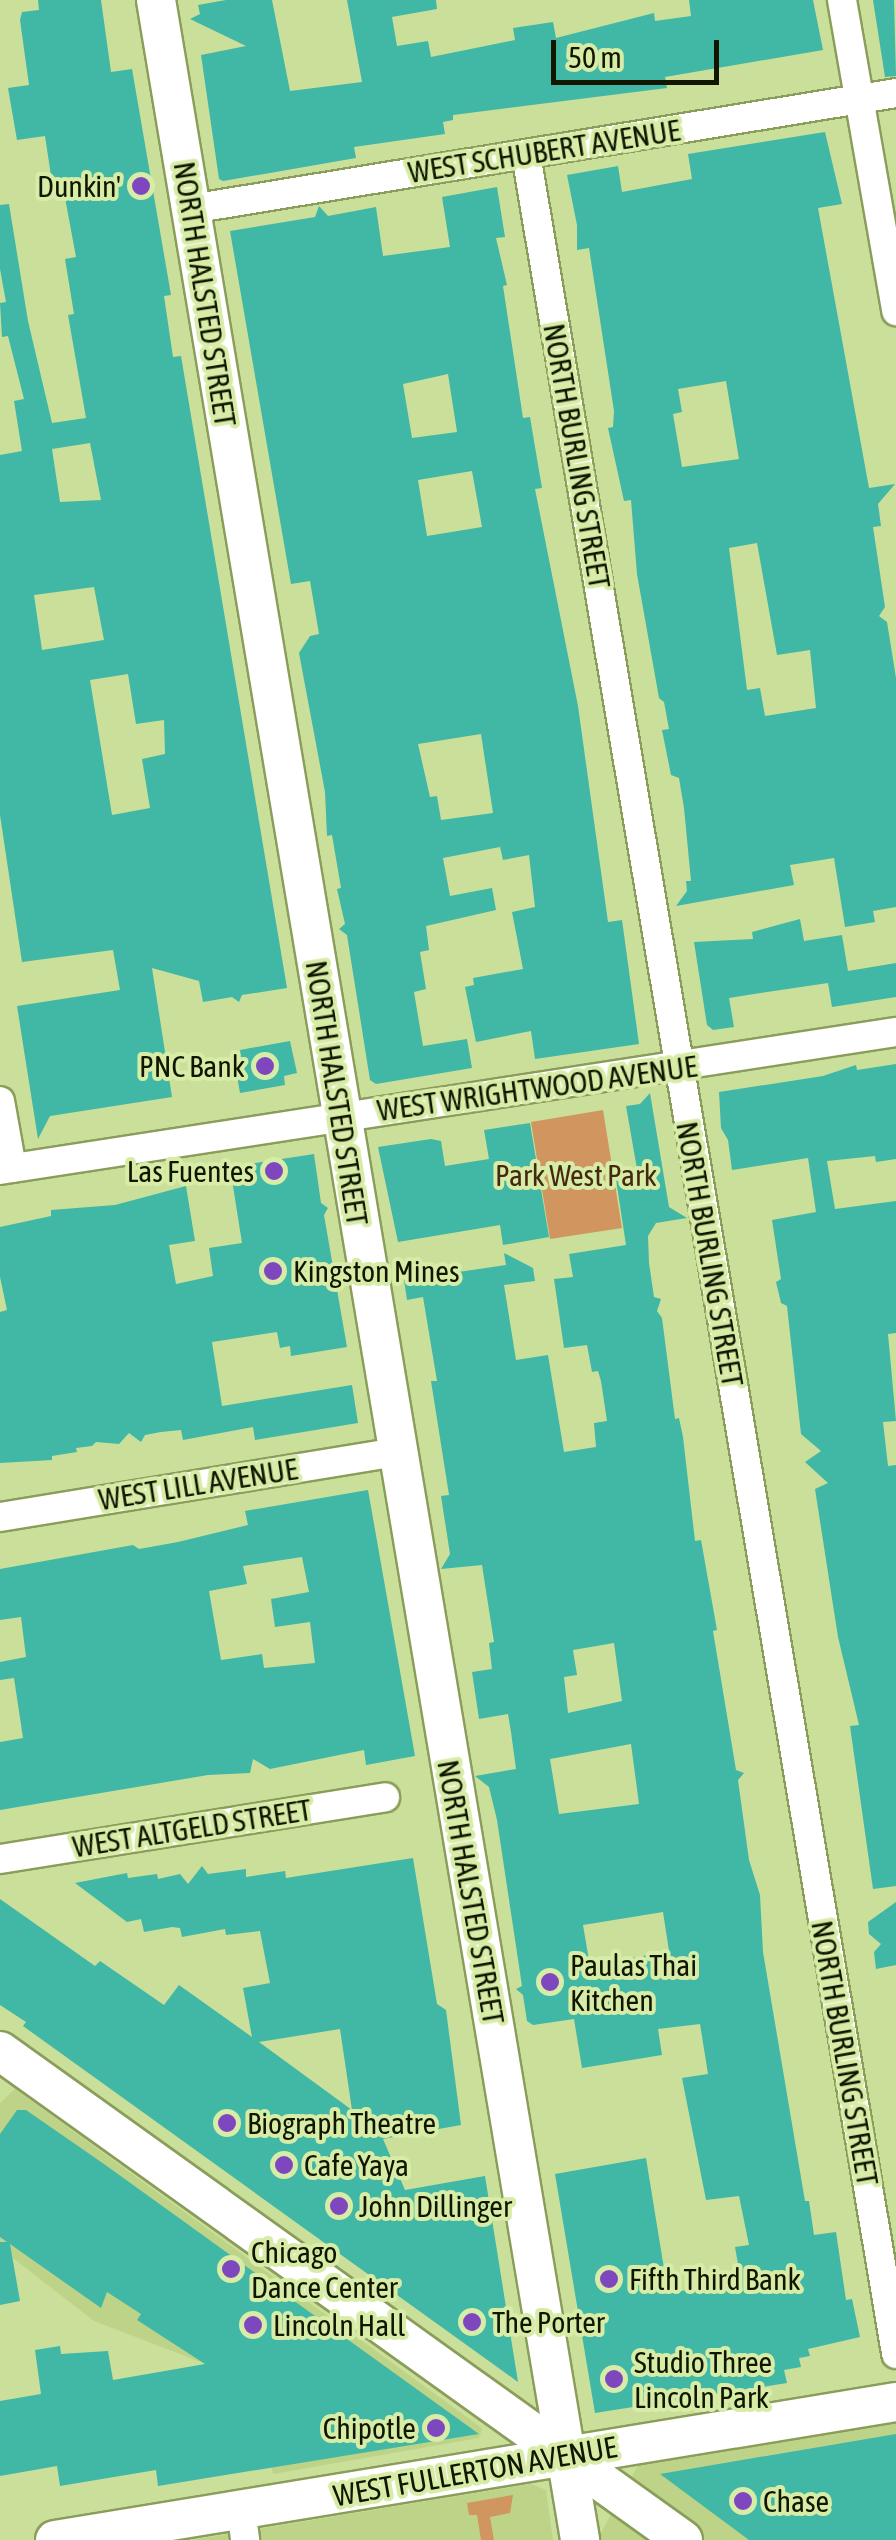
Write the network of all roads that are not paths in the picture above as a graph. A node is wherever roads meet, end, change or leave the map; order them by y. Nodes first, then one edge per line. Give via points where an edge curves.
1 (156, 0) edge
2 (842, 0) edge
3 (896, 92) edge
4 (860, 99) junction
5 (526, 154) junction
6 (191, 209) junction
7 (896, 310) edge
8 (896, 1032) edge
9 (679, 1067) junction
10 (0, 1101) edge
11 (342, 1116) junction
12 (6, 1169) edge
13 (397, 1452) junction
14 (0, 1517) edge
15 (385, 1797) dead end
16 (0, 1860) edge
17 (4, 2062) edge
18 (896, 2354) edge
19 (896, 2402) edge
20 (565, 2455) junction
21 (243, 2525) edge
22 (55, 2540) edge
23 (580, 2540) edge
24 (682, 2540) edge

1 - 6 main road, NORTH HALSTED STREET
2 - 4 street
3 - 4 street, WEST SCHUBERT AVENUE
4 - 5 street, WEST SCHUBERT AVENUE
4 - 7 street
5 - 6 street, WEST SCHUBERT AVENUE
5 - 9 street, NORTH BURLING STREET
6 - 11 main road, NORTH HALSTED STREET
8 - 9 street, WEST WRIGHTWOOD AVENUE
9 - 11 street, WEST WRIGHTWOOD AVENUE
9 - 18 street, NORTH BURLING STREET
10 - 12 street
11 - 12 street, WEST WRIGHTWOOD AVENUE
11 - 13 main road, NORTH HALSTED STREET
13 - 14 street, WEST LILL AVENUE
13 - 20 main road, NORTH HALSTED STREET
15 - 16 street, WEST ALTGELD STREET
17 - 20 main road
19 - 20 main road, WEST FULLERTON AVENUE
20 - 21 main road, WEST FULLERTON AVENUE
20 - 23 main road, NORTH HALSTED STREET
20 - 24 main road
21 - 22 main road, WEST FULLERTON AVENUE

